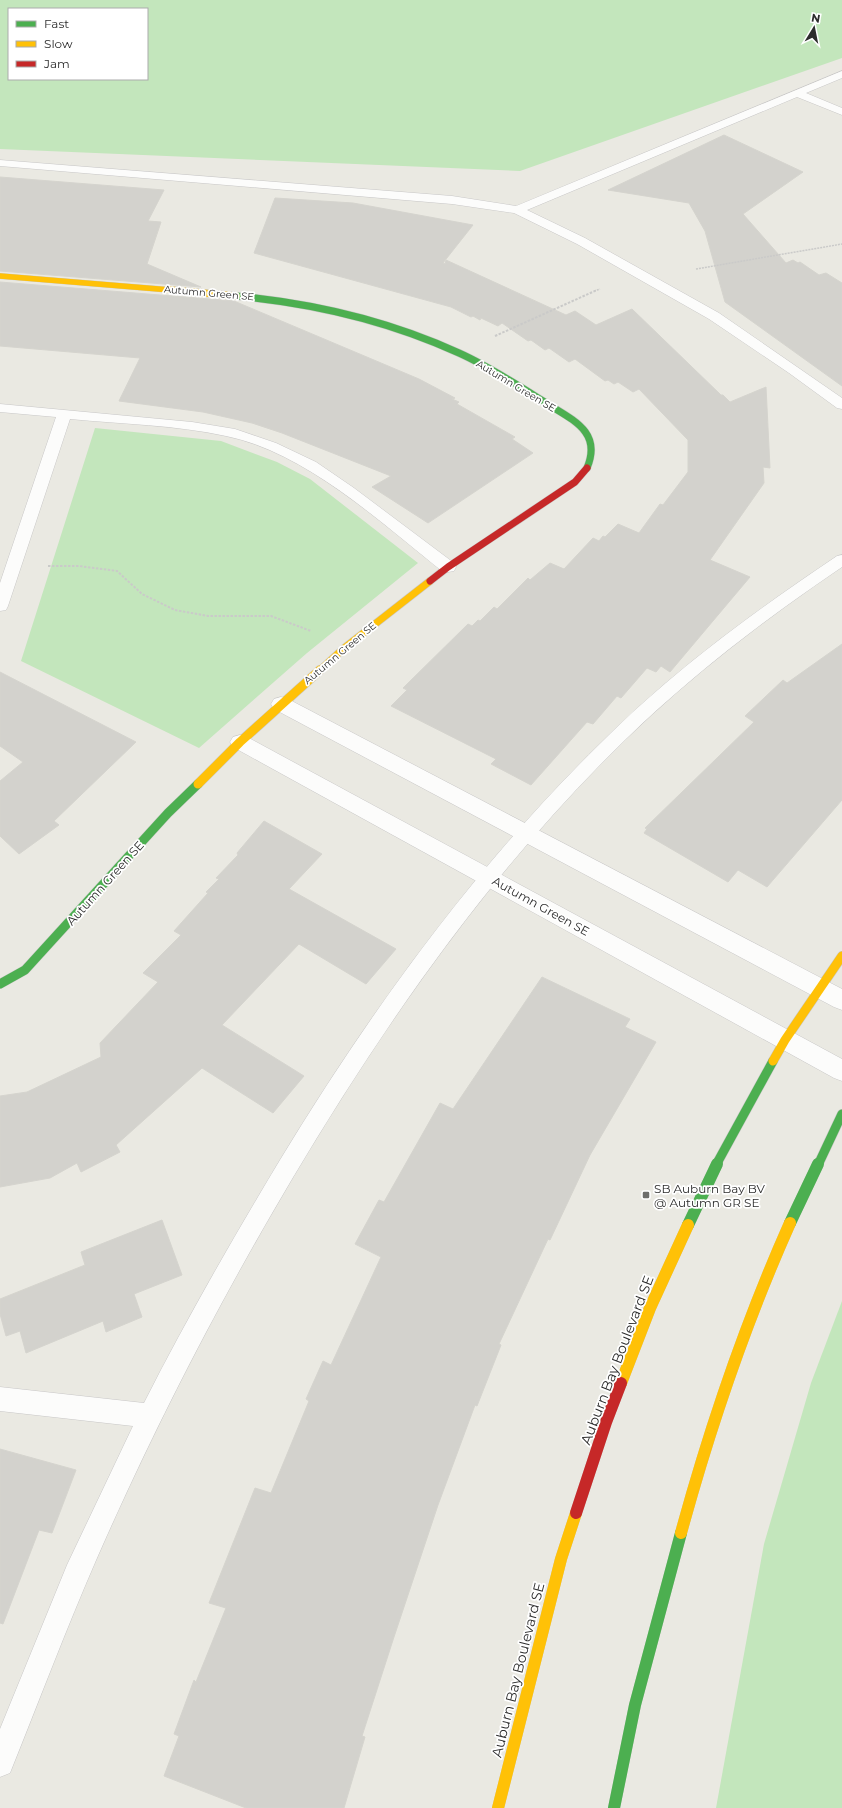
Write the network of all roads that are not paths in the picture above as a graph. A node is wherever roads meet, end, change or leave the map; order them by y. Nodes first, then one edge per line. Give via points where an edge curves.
1 (842, 74) edge
2 (797, 93) junction
3 (842, 112) edge
4 (0, 163) edge
5 (517, 210) junction
6 (0, 276) edge
7 (842, 405) edge
8 (0, 408) edge
9 (65, 413) junction
10 (842, 560) edge
11 (448, 567) junction
12 (0, 606) edge
13 (282, 704) junction
14 (240, 742) junction
15 (526, 834) junction
16 (488, 878) junction
17 (842, 956) edge
18 (0, 984) edge
19 (820, 988) junction
20 (842, 1000) edge
21 (785, 1040) junction
22 (842, 1071) edge
23 (842, 1114) edge
24 (0, 1399) edge
25 (151, 1416) junction
26 (0, 1763) edge
27 (498, 1808) edge
28 (614, 1808) edge

1 - 2 lane
2 - 3 lane
2 - 5 lane
4 - 5 lane via 452,200
5 - 7 lane via 581,241 714,316
6 - 11 street, Autumn Green SE via 264,298 338,312 432,341 469,358 508,379 586,432 592,444 593,456 585,472 575,482
8 - 9 lane
9 - 11 lane via 230,432 271,446 311,465 350,491
9 - 12 lane
10 - 15 lane via 790,594 695,668 592,762
11 - 13 street, Autumn Green SE via 343,648
13 - 14 street, Autumn Green SE
13 - 15 street
14 - 16 street, Autumn Green SE
14 - 18 street, Autumn Green SE via 168,813 25,970
15 - 16 lane
15 - 19 street
16 - 21 street, Autumn Green SE
16 - 25 lane via 413,974 343,1076 266,1201 215,1291
17 - 19 street, Auburn Bay Boulevard SE
19 - 20 street
19 - 21 street, Auburn Bay Boulevard SE
21 - 22 street, Autumn Green SE
21 - 27 street, Auburn Bay Boulevard SE via 708,1180 650,1308 606,1422 561,1559
23 - 28 street via 770,1266 733,1365 699,1469 635,1705
24 - 25 lane
25 - 26 lane via 88,1548

